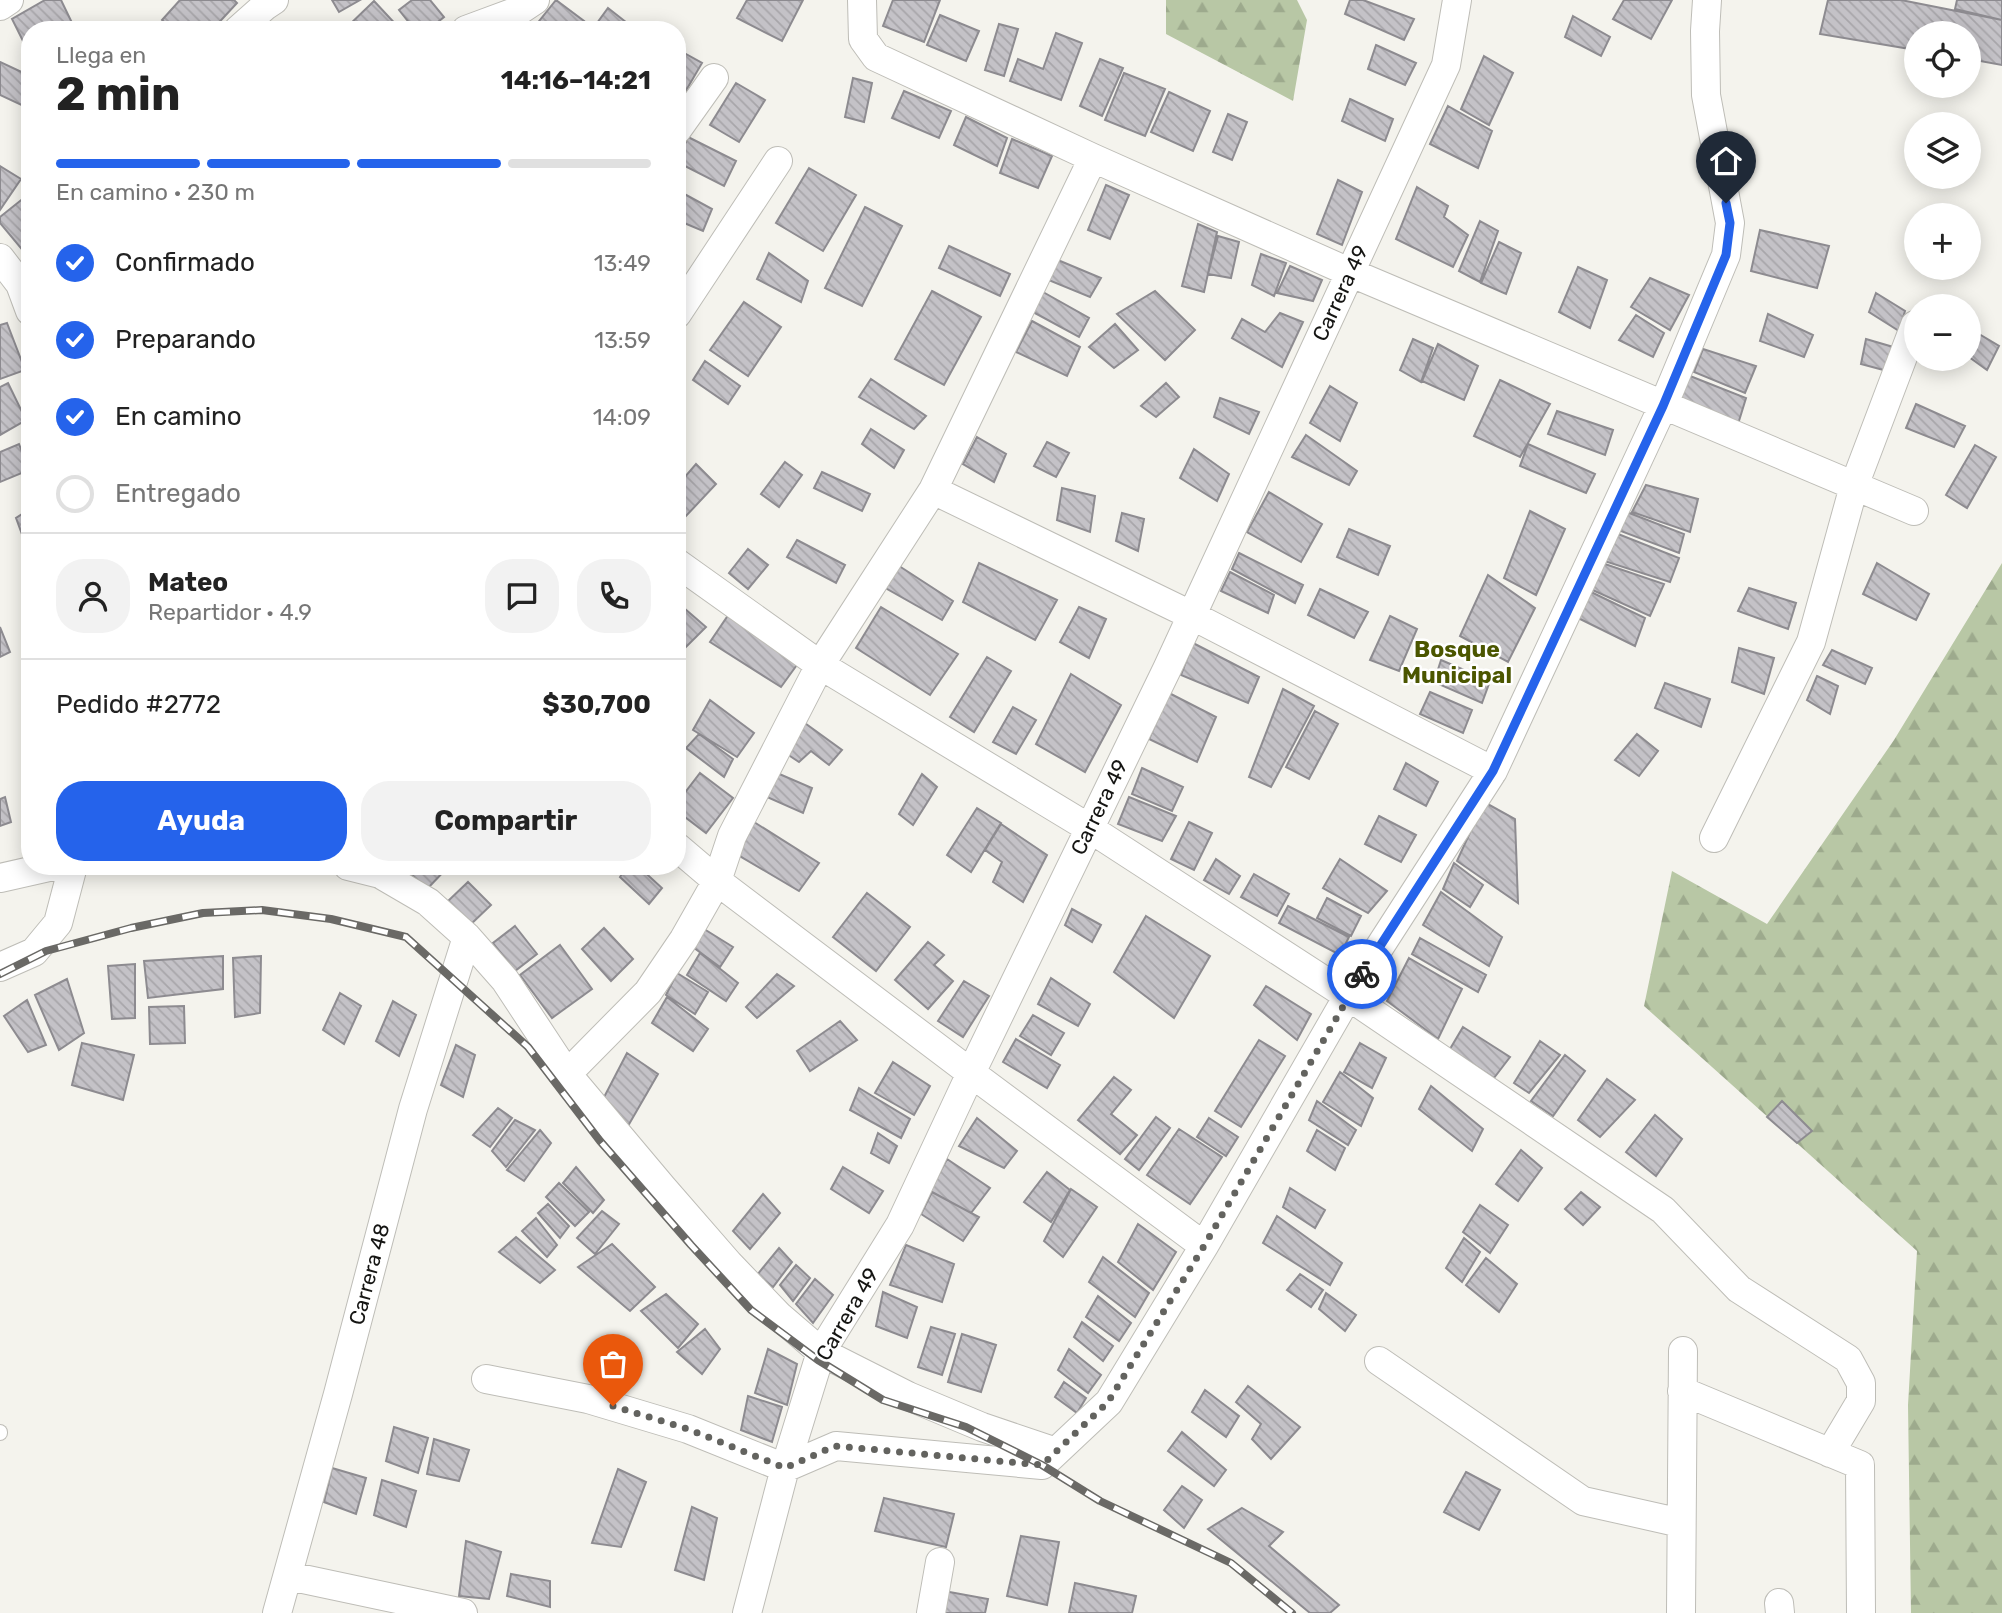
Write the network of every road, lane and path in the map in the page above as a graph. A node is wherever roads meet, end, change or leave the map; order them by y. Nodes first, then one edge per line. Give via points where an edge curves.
1 (9, 0) edge
2 (274, 0) edge
3 (535, 0) edge
4 (862, 0) edge
5 (1457, 0) edge
6 (1707, 0) edge
7 (0, 6) edge
8 (248, 21) edge
9 (490, 21) edge
10 (714, 78) dead end
11 (686, 117) edge
12 (1093, 158) junction
13 (778, 161) dead end
14 (0, 258) edge
15 (1349, 272) junction
16 (21, 279) edge
17 (686, 300) edge
18 (1904, 354) edge
19 (1663, 406) junction
20 (1854, 486) junction
21 (933, 490) junction
22 (1914, 511) dead end
23 (686, 569) edge
24 (1191, 615) junction
25 (820, 665) junction
26 (1493, 771) junction
27 (1089, 828) junction
28 (1714, 838) dead end
29 (686, 854) edge
30 (21, 873) edge
31 (71, 875) edge
32 (382, 875) edge
33 (0, 878) edge
34 (718, 881) junction
35 (467, 937) junction
36 (0, 967) edge
37 (1348, 996) junction
38 (971, 1073) junction
39 (567, 1074) junction
40 (1204, 1246) junction
41 (1683, 1351) dead end
42 (821, 1352) junction
43 (1379, 1361) dead end
44 (486, 1379) dead end
45 (1682, 1391) junction
46 (1830, 1453) junction
47 (1049, 1459) junction
48 (785, 1468) junction
49 (1681, 1523) junction
50 (940, 1562) dead end
51 (289, 1576) junction
52 (277, 1613) edge
53 (463, 1613) edge
54 (747, 1613) edge
55 (931, 1613) edge
56 (1681, 1613) edge
57 (1861, 1613) edge

1 - 7 street
2 - 8 street
3 - 9 street
4 - 12 street via 863,39 876,57
5 - 15 street, Carrera 49 via 1446,65
6 - 19 street via 1706,95 1730,223 1726,255
10 - 11 street
12 - 15 street
12 - 21 street
13 - 17 street
14 - 16 street
15 - 19 street
15 - 24 street, Carrera 49
18 - 20 street
19 - 20 street
19 - 26 street
20 - 22 street
20 - 28 street via 1811,642
21 - 24 street
21 - 25 street
23 - 25 street
24 - 26 street
24 - 27 street, Carrera 49
25 - 27 street
25 - 34 street via 732,836
26 - 37 street
27 - 37 street
27 - 38 street, Carrera 49
29 - 34 street
30 - 33 street
31 - 36 street via 58,923 34,952
32 - 35 street via 428,902
34 - 38 street
34 - 39 street via 648,992
35 - 39 street via 505,980
35 - 51 street, Carrera 48 via 414,1110
37 - 40 street
37 - 46 street via 1664,1210 1740,1289 1848,1359 1861,1383 1861,1401
38 - 40 street
38 - 42 street, Carrera 49 via 900,1225
39 - 42 street via 729,1264
40 - 47 street via 1108,1402
41 - 45 street
42 - 47 street
42 - 48 street, Carrera 49
43 - 49 street via 1583,1500
44 - 48 street via 588,1399 688,1429
45 - 46 street
45 - 49 street
46 - 57 street via 1860,1465
47 - 48 street via 835,1446
48 - 54 street, Carrera 49
49 - 56 street
50 - 55 street
51 - 52 street, Carrera 48
51 - 53 street

